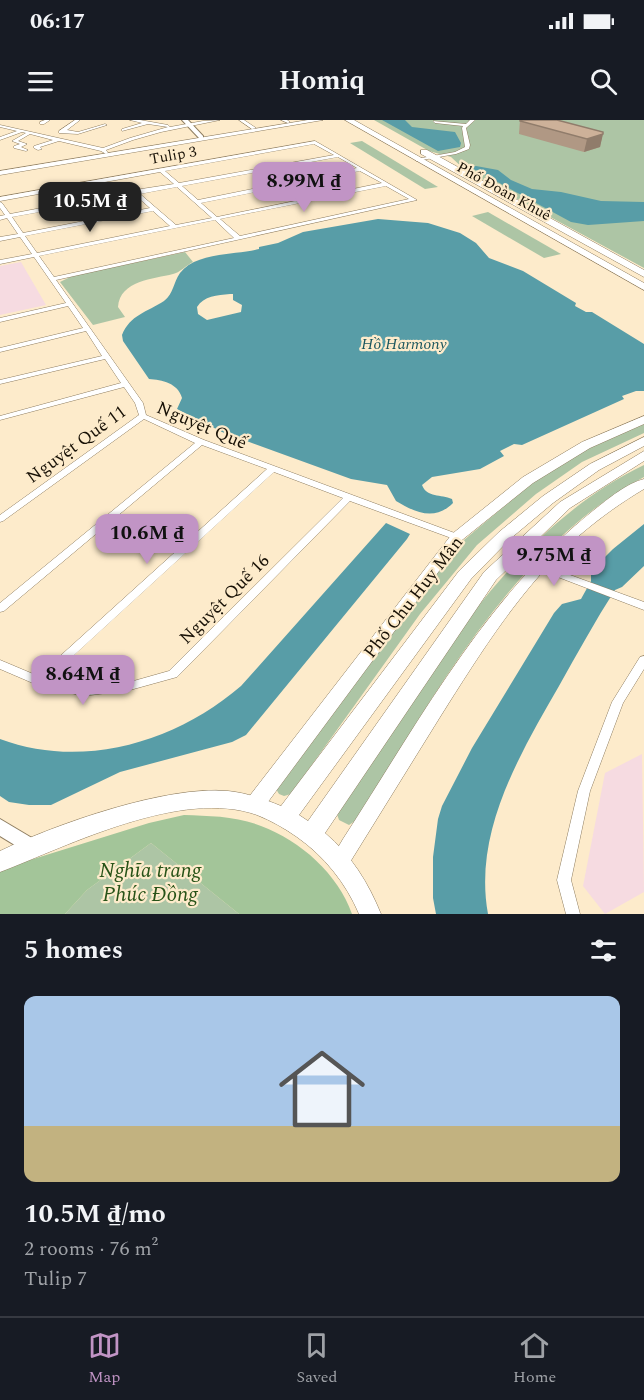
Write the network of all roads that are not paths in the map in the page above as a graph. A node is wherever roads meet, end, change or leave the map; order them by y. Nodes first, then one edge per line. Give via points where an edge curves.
1 (48, 120) edge
2 (78, 120) edge
3 (132, 120) edge
4 (218, 120) edge
5 (241, 120) edge
6 (302, 120) edge
7 (320, 120) edge
8 (348, 120) edge
9 (366, 120) edge
10 (473, 120) edge
11 (286, 121) edge
12 (186, 122) edge
13 (435, 122) dead end
14 (42, 123) dead end
15 (149, 123) junction
16 (105, 125) dead end
17 (465, 125) junction
18 (0, 126) edge
19 (170, 126) junction
20 (254, 128) junction
21 (124, 130) dead end
22 (64, 131) junction
23 (20, 132) junction
24 (28, 134) junction
25 (201, 137) junction
26 (48, 138) junction
27 (0, 139) edge
28 (57, 140) junction
29 (86, 146) junction
30 (40, 149) dead end
31 (78, 149) dead end
32 (27, 150) dead end
33 (105, 151) junction
34 (337, 156) junction
35 (434, 157) junction
36 (418, 159) junction
37 (361, 169) junction
38 (160, 170) junction
39 (0, 172) edge
40 (387, 184) junction
41 (177, 185) junction
42 (135, 192) junction
43 (0, 199) edge
44 (197, 202) junction
45 (0, 204) edge
46 (154, 209) junction
47 (3, 217) edge
48 (216, 218) junction
49 (174, 227) junction
50 (22, 234) junction
51 (238, 238) junction
52 (0, 239) edge
53 (36, 255) junction
54 (0, 262) edge
55 (644, 274) edge
56 (52, 279) junction
57 (644, 287) edge
58 (70, 304) junction
59 (0, 320) edge
60 (87, 329) junction
61 (0, 350) edge
62 (106, 357) junction
63 (0, 382) edge
64 (125, 384) junction
65 (143, 416) junction
66 (0, 418) edge
67 (644, 420) edge
68 (644, 441) edge
69 (201, 442) junction
70 (644, 455) edge
71 (272, 469) junction
72 (644, 483) edge
73 (349, 497) junction
74 (0, 519) edge
75 (457, 537) junction
76 (540, 567) junction
77 (644, 606) edge
78 (0, 608) edge
79 (644, 660) edge
80 (0, 664) edge
81 (39, 681) junction
82 (255, 804) junction
83 (285, 817) junction
84 (0, 827) edge
85 (311, 835) junction
86 (30, 847) junction
87 (1, 860) edge
88 (340, 861) junction
89 (370, 914) edge
90 (573, 914) edge

1 - 14 street
2 - 22 street
3 - 15 street
4 - 12 street
5 - 20 street
6 - 11 main road
7 - 39 main road
8 - 36 main road, Phố Đoàn Khuê
9 - 35 main road, Phố Đoàn Khuê
10 - 17 street
11 - 20 main road
12 - 19 street
12 - 25 street
13 - 17 street
15 - 19 street
15 - 21 street
16 - 22 street via 78,133
17 - 35 street via 467,148
18 - 23 street
19 - 33 street
20 - 25 main road
22 - 26 street
23 - 24 street
23 - 27 street
24 - 26 street
24 - 32 street via 14,141 25,144 16,147
25 - 33 main road
26 - 28 street
28 - 29 street
28 - 30 street via 36,147
29 - 31 street
29 - 33 street
33 - 39 main road
34 - 37 street
34 - 38 street, Tulip 3 via 315,142
34 - 41 street
35 - 36 street
35 - 55 main road, Phố Đoàn Khuê
36 - 57 main road, Phố Đoàn Khuê
37 - 40 street
37 - 44 street
38 - 41 street
38 - 43 street, Tulip 3
40 - 48 street
40 - 51 street via 414,200
41 - 42 street
41 - 44 street
42 - 46 street
42 - 47 street
44 - 48 street
45 - 47 street, Nguyệt Quế
46 - 49 street
46 - 50 street
47 - 50 street, Nguyệt Quế
48 - 49 street
48 - 51 street
49 - 53 street
50 - 52 street
50 - 53 street, Nguyệt Quế
51 - 56 street
53 - 54 street
53 - 56 street, Nguyệt Quế
56 - 58 street, Nguyệt Quế
58 - 59 street
58 - 60 street, Nguyệt Quế
60 - 61 street
60 - 62 street, Nguyệt Quế
62 - 63 street
62 - 64 street, Nguyệt Quế
64 - 65 street, Nguyệt Quế
64 - 66 street
65 - 69 street, Nguyệt Quế
65 - 74 street, Nguyệt Quế 11
67 - 75 main road, Phố Chu Huy Mân via 586,445 528,480
68 - 83 main road, Phố Chu Huy Mân via 546,501 479,560
69 - 71 street, Nguyệt Quế
69 - 78 street
70 - 85 main road via 565,505 490,576
71 - 73 street, Nguyệt Quế
71 - 81 street
72 - 76 main road via 590,520
73 - 75 street, Nguyệt Quế
73 - 81 street, Nguyệt Quế 16 via 173,674 130,686 82,692
75 - 82 main road, Phố Chu Huy Mân
76 - 77 street
76 - 88 main road via 507,605 451,685
79 - 90 street via 618,702 584,791 564,880
80 - 81 street, Nguyệt Quế 16
82 - 83 main road
82 - 86 main road via 210,799 164,804
83 - 85 main road
84 - 86 street
85 - 88 main road
86 - 87 main road
88 - 89 main road

